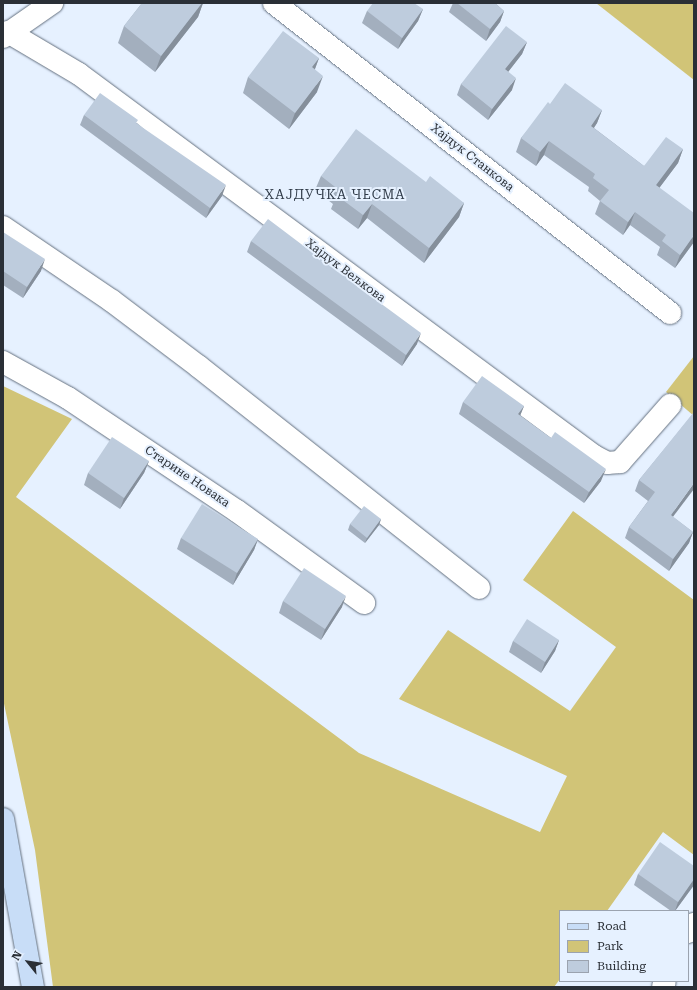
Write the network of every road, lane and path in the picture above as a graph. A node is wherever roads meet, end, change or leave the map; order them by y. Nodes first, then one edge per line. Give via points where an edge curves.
1 (52, 3) edge
2 (274, 3) edge
3 (5, 35) edge
4 (3, 227) edge
5 (670, 313) dead end
6 (3, 362) edge
7 (670, 405) dead end
8 (479, 588) dead end
9 (364, 603) dead end
10 (3, 819) edge
11 (33, 987) edge

1 - 3 street
2 - 5 street, Хајдук Станкова
3 - 7 street, Хајдук Вељкова via 79,74 606,463 620,462
4 - 8 street via 112,301 198,366
6 - 9 street, Старине Новака via 68,398 224,502
10 - 11 main road

